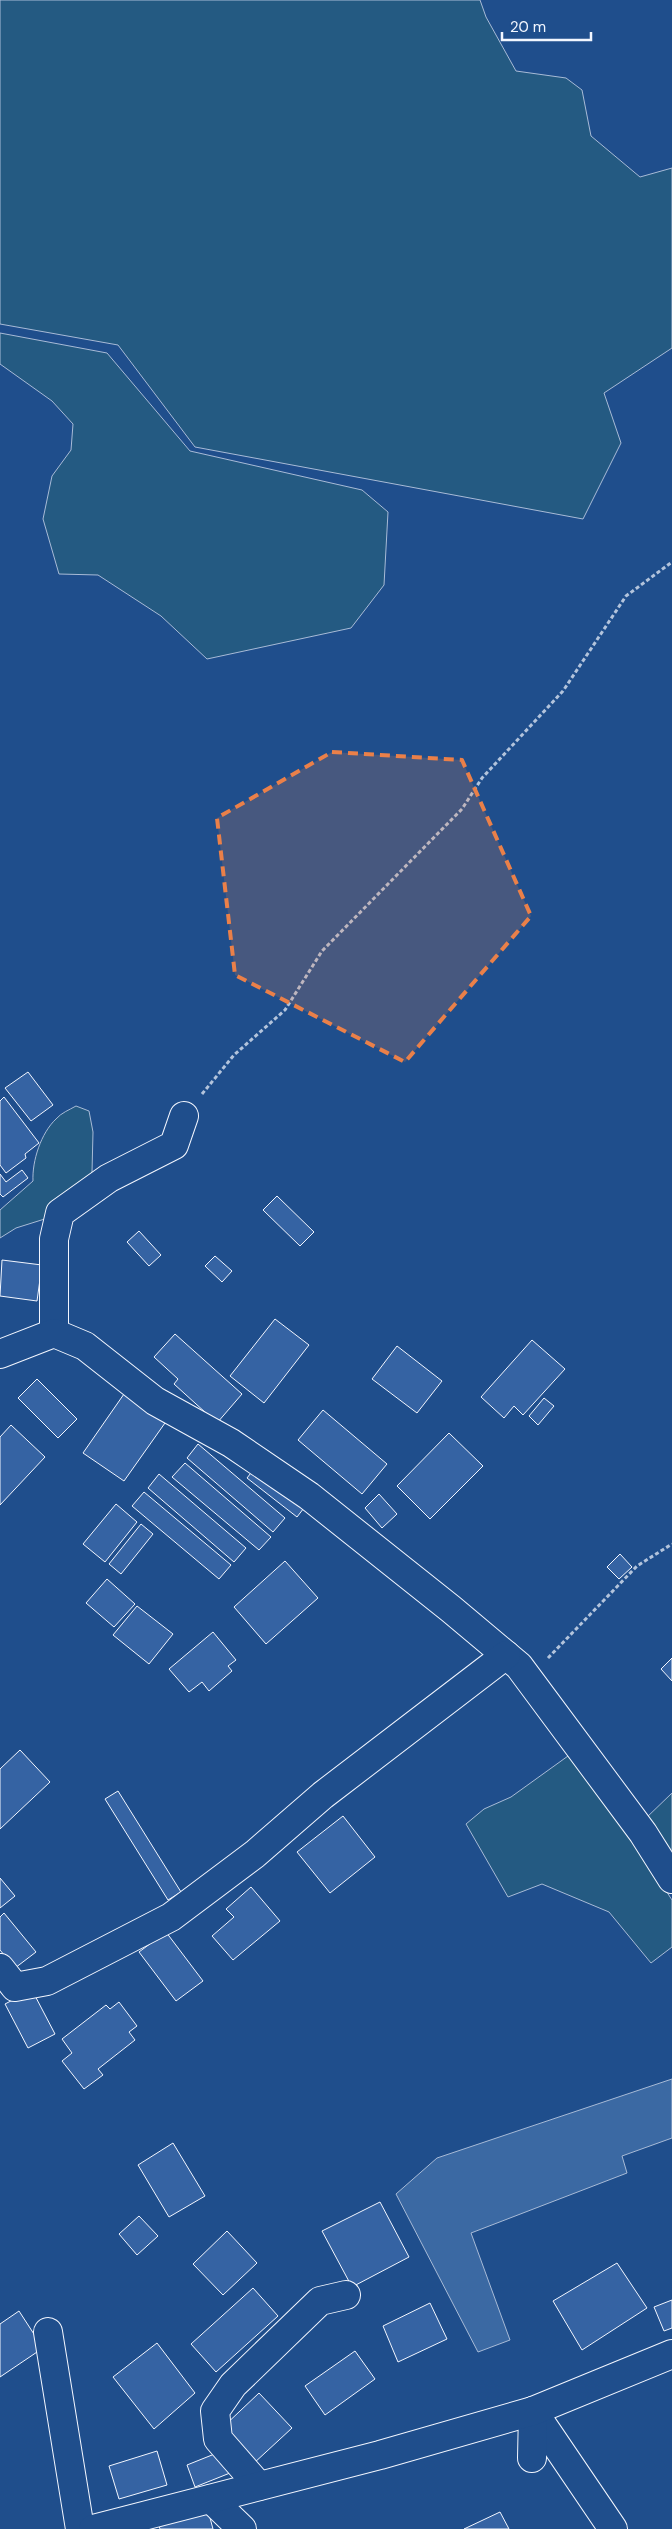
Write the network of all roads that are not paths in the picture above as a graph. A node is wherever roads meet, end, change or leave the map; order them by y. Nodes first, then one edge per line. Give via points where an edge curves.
1 (184, 1116) road end
2 (54, 1333) junction
3 (0, 1354) edge
4 (506, 1655) junction
5 (672, 1879) edge
6 (0, 1968) edge
7 (346, 2295) dead end
8 (48, 2332) dead end
9 (672, 2354) edge
10 (533, 2411) junction
11 (532, 2458) dead end
12 (259, 2486) junction
13 (211, 2499) junction
14 (80, 2529) edge
15 (93, 2529) edge
16 (242, 2529) edge
17 (613, 2529) edge

1 - 2 street via 174,1145 109,1178 60,1213 54,1239
2 - 3 street
2 - 4 street via 85,1346 155,1401 231,1443 309,1496
4 - 5 street via 528,1678 643,1833
4 - 6 street via 323,1796 255,1854 171,1916 48,1981 15,1987
7 - 12 street via 320,2302 233,2385 215,2411 218,2439
8 - 14 street
9 - 10 street
10 - 11 street
10 - 12 street
10 - 17 street
12 - 13 street
13 - 15 street
13 - 16 street

